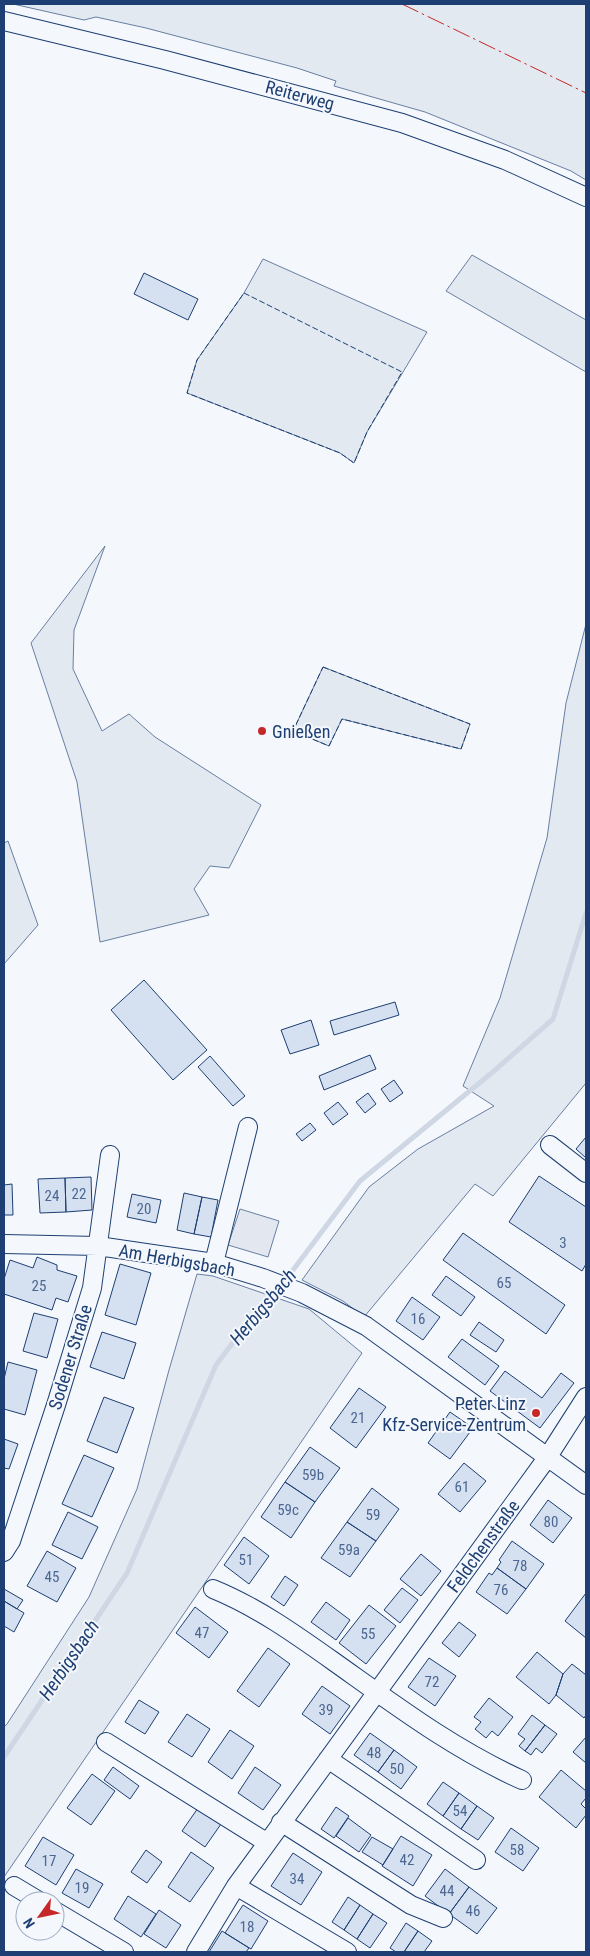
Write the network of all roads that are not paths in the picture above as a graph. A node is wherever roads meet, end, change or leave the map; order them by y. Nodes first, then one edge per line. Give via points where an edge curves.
1 (4, 21) edge
2 (586, 197) edge
3 (248, 1127) dead end
4 (550, 1145) dead end
5 (110, 1155) dead end
6 (586, 1174) edge
7 (4, 1244) edge
8 (98, 1246) junction
9 (214, 1262) junction
10 (586, 1398) edge
11 (547, 1458) junction
12 (586, 1485) edge
13 (4, 1552) edge
14 (213, 1589) dead end
15 (378, 1692) junction
16 (106, 1742) dead end
17 (328, 1759) junction
18 (522, 1780) dead end
19 (281, 1822) junction
20 (266, 1842) junction
21 (476, 1860) dead end
22 (14, 1886) dead end
23 (236, 1886) junction
24 (22, 1891) edge
25 (65, 1917) edge
26 (444, 1918) dead end
27 (124, 1952) edge
28 (196, 1952) edge
29 (347, 1952) edge

1 - 2 street, Reiterweg via 175,62 402,123 505,160
3 - 9 street
4 - 6 street
5 - 8 street, Sodener Straße
7 - 8 street, Am Herbigsbach
8 - 9 street, Am Herbigsbach
8 - 13 street, Sodener Straße via 92,1288 11,1541
9 - 11 street, Am Herbigsbach via 302,1293 366,1326
10 - 11 street, Feldchenstraße
11 - 12 street, Am Herbigsbach
11 - 15 street, Feldchenstraße
14 - 15 street via 237,1599 292,1632
15 - 17 street, Feldchenstraße
15 - 18 street via 457,1747
16 - 20 street
17 - 19 street, Feldchenstraße
17 - 21 street
19 - 20 street, Feldchenstraße
19 - 26 street via 411,1905
20 - 23 street, Feldchenstraße
22 - 24 street
23 - 28 street, Feldchenstraße
23 - 29 street
25 - 27 street

